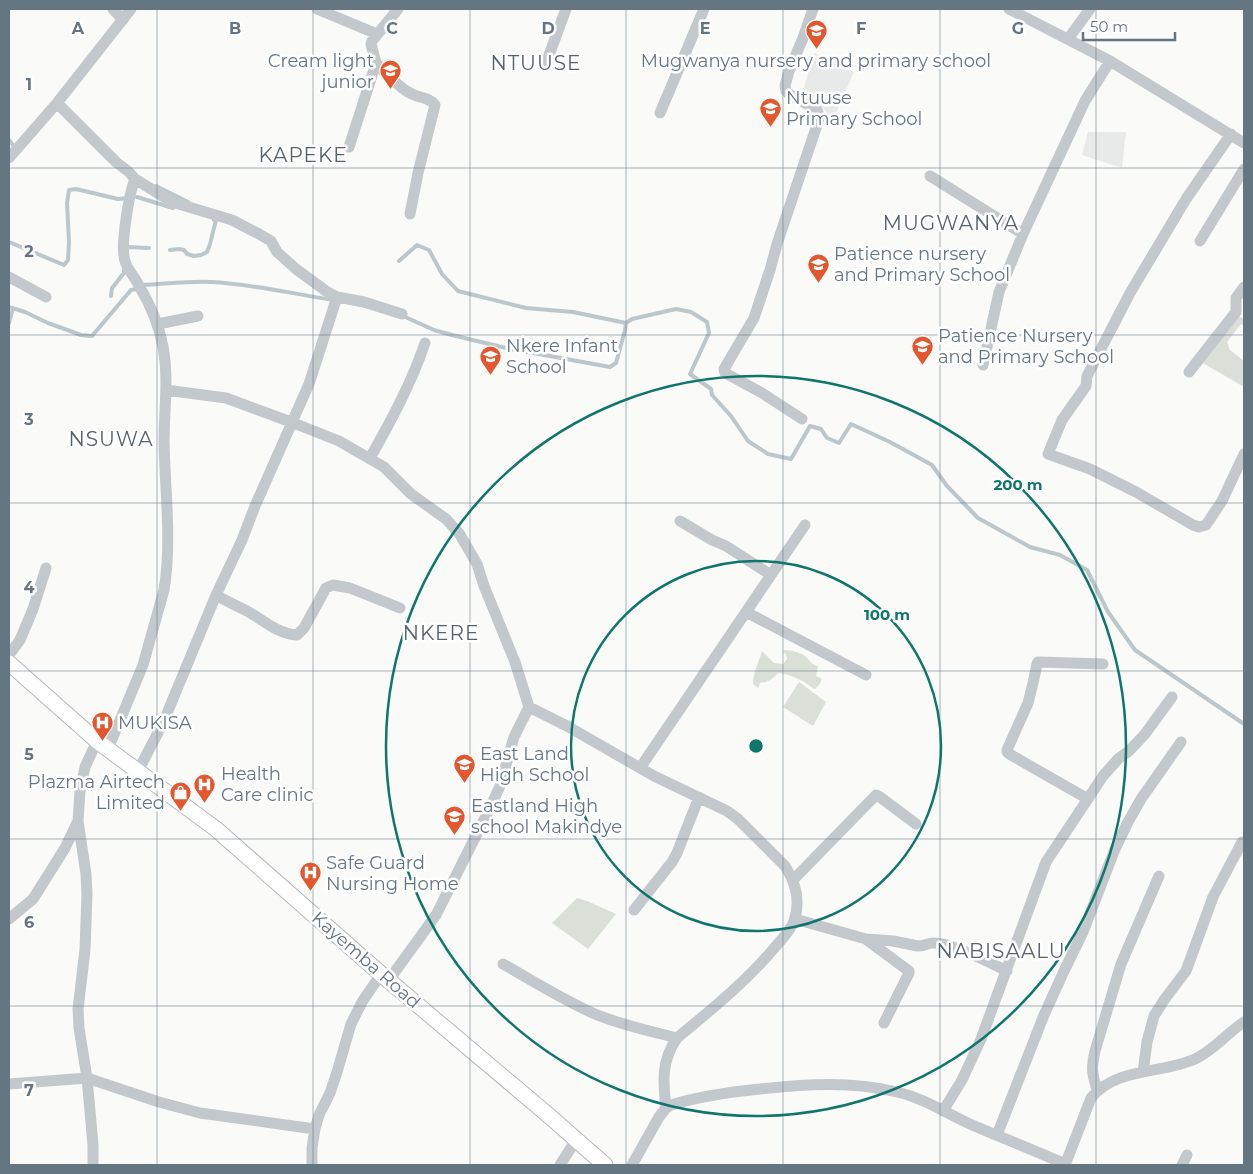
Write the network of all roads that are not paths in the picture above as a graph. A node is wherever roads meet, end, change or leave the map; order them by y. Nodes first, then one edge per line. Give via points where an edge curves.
1 (113, 9) edge
2 (131, 9) edge
3 (316, 9) edge
4 (398, 9) edge
5 (566, 9) edge
6 (704, 9) edge
7 (814, 9) edge
8 (1009, 9) edge
9 (1090, 9) edge
10 (122, 20) junction
11 (377, 34) junction
12 (1068, 39) junction
13 (1110, 61) junction
14 (376, 63) junction
15 (545, 66) dead end
16 (57, 103) junction
17 (660, 113) dead end
18 (1231, 134) junction
19 (1244, 143) edge
20 (349, 147) dead end
21 (9, 158) edge
22 (1244, 169) edge
23 (930, 176) dead end
24 (135, 179) junction
25 (410, 214) dead end
26 (1023, 234) junction
27 (1200, 242) dead end
28 (9, 277) edge
29 (1244, 287) edge
30 (46, 297) dead end
31 (337, 297) junction
32 (402, 314) dead end
33 (198, 316) dead end
34 (158, 324) junction
35 (425, 344) dead end
36 (983, 365) dead end
37 (1189, 372) dead end
38 (166, 390) junction
39 (802, 419) dead end
40 (291, 422) junction
41 (1244, 454) edge
42 (370, 458) junction
43 (680, 521) dead end
44 (805, 524) dead end
45 (46, 568) dead end
46 (771, 575) junction
47 (216, 595) junction
48 (400, 608) dead end
49 (746, 612) junction
50 (9, 655) edge
51 (9, 663) edge
52 (1102, 664) dead end
53 (866, 675) dead end
54 (1172, 697) dead end
55 (528, 707) junction
56 (1181, 742) dead end
57 (103, 745) junction
58 (640, 768) junction
59 (138, 771) junction
60 (699, 797) junction
61 (1088, 799) junction
62 (78, 821) junction
63 (916, 824) dead end
64 (1242, 842) dead end
65 (1159, 876) dead end
66 (793, 880) junction
67 (634, 910) dead end
68 (9, 919) edge
69 (795, 919) junction
70 (866, 939) junction
71 (503, 964) dead end
72 (1007, 971) junction
73 (385, 977) junction
74 (1244, 1022) edge
75 (884, 1023) dead end
76 (677, 1038) junction
77 (1143, 1072) junction
78 (87, 1078) junction
79 (9, 1084) edge
80 (1097, 1090) junction
81 (666, 1108) junction
82 (943, 1111) junction
83 (315, 1129) junction
84 (997, 1135) junction
85 (576, 1140) junction
86 (1065, 1164) edge
87 (93, 1165) edge
88 (312, 1165) edge
89 (560, 1165) edge
90 (605, 1165) edge
91 (632, 1165) edge

1 - 10 street
2 - 10 street
3 - 11 street
4 - 11 street
5 - 15 street
6 - 17 street
7 - 39 street via 785,86 789,94 817,110 819,119 754,318 724,369 725,373
8 - 12 street
9 - 12 street
10 - 16 street
11 - 14 street via 371,44
12 - 13 street
13 - 18 street
13 - 26 street via 1085,101
14 - 20 street
14 - 25 street via 407,92 435,105
16 - 21 street
16 - 24 street
18 - 19 street
18 - 41 street via 1186,199 1130,293 1087,376 1086,386 1062,420 1048,454 1090,469 1199,527 1206,524 1222,501
22 - 27 street
23 - 26 street
24 - 31 street via 172,202 232,220 271,241 276,252 296,269
24 - 34 street via 126,220 125,263
26 - 36 street via 1000,292
28 - 30 street
29 - 37 street via 1236,298 1236,312
31 - 32 street
31 - 40 street via 309,384
33 - 34 street
34 - 38 street via 166,366
35 - 42 street via 399,406
38 - 40 street via 226,398
38 - 57 street via 167,557 164,590 142,665
40 - 42 street via 340,441
40 - 47 street
42 - 55 street via 460,533 477,564 515,662
43 - 46 street
44 - 46 street
45 - 50 street via 20,640
46 - 49 street
47 - 48 street via 289,635 297,635 304,628 326,588 333,585 350,588
47 - 59 street via 163,723
49 - 53 street
49 - 58 street
51 - 57 street, Kayemba Road
52 - 61 street via 1038,662 1028,703 1007,750
54 - 61 street via 1145,734 1103,776
55 - 58 street
55 - 73 street via 514,737 500,786 436,915
56 - 84 street via 1141,799 1114,849 1083,932 1044,1016
57 - 59 street, Kayemba Road
57 - 62 street via 85,767
58 - 60 street
59 - 73 street, Kayemba Road via 216,829
60 - 66 street via 738,819 785,866
60 - 67 street via 677,854
61 - 72 street via 1046,862
62 - 68 street via 33,899
62 - 78 street via 88,894 78,1009
63 - 66 street via 876,795
64 - 77 street via 1213,897 1186,971 1154,1016
65 - 80 street via 1121,964 1094,1051 1092,1064
66 - 69 street via 798,898
69 - 70 street
69 - 76 street via 789,931 749,976
70 - 72 street via 918,946 943,944
70 - 75 street via 909,971
71 - 76 street via 595,1014
72 - 82 street via 962,1080
73 - 83 street via 362,1002 351,1024 335,1079
73 - 85 street, Kayemba Road
74 - 77 street via 1197,1058
76 - 81 street via 664,1071
77 - 80 street
78 - 79 street
78 - 83 street via 200,1113
78 - 87 street
80 - 86 street
81 - 82 street via 713,1095 824,1084 899,1092
81 - 91 street
82 - 84 street
83 - 88 street
84 - 86 street
85 - 89 street
85 - 90 street, Kayemba Road

